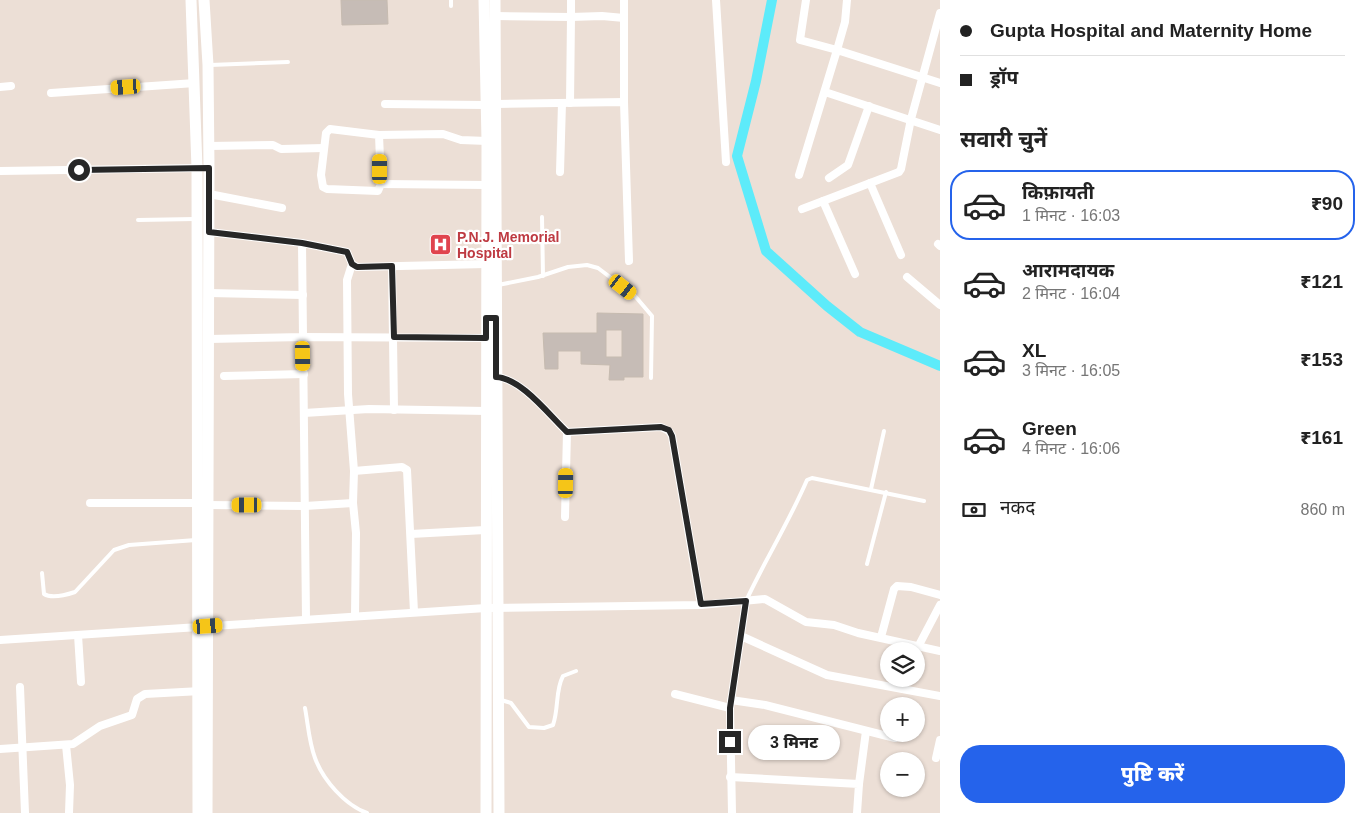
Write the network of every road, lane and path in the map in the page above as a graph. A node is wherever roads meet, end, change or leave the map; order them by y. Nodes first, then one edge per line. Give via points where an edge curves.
1 (192, 0) edge
2 (204, 0) edge
3 (451, 0) edge
4 (484, 0) edge
5 (495, 0) edge
6 (571, 0) edge
7 (624, 0) edge
8 (716, 0) edge
9 (806, 0) edge
10 (847, 0) edge
11 (451, 6) dead end
12 (940, 12) edge
13 (494, 16) junction
14 (571, 17) junction
15 (624, 18) junction
16 (931, 48) junction
17 (837, 50) junction
18 (940, 51) edge
19 (288, 62) dead end
20 (208, 65) junction
21 (924, 78) junction
22 (195, 83) junction
23 (940, 84) edge
24 (11, 86) dead end
25 (0, 87) edge
26 (825, 92) junction
27 (51, 93) dead end
28 (624, 102) junction
29 (566, 103) junction
30 (385, 104) dead end
31 (491, 104) junction
32 (869, 106) junction
33 (911, 119) junction
34 (940, 130) edge
35 (379, 135) junction
36 (487, 141) junction
37 (209, 146) junction
38 (324, 148) junction
39 (726, 162) dead end
40 (197, 168) junction
41 (209, 168) junction
42 (0, 171) edge
43 (560, 172) dead end
44 (799, 175) dead end
45 (829, 178) dead end
46 (870, 183) junction
47 (381, 184) junction
48 (487, 185) junction
49 (209, 194) junction
50 (824, 201) junction
51 (282, 208) dead end
52 (802, 209) dead end
53 (542, 217) dead end
54 (197, 219) junction
55 (138, 220) dead end
56 (209, 232) junction
57 (302, 243) junction
58 (902, 255) dead end
59 (629, 261) dead end
60 (352, 264) junction
61 (486, 264) junction
62 (392, 266) junction
63 (855, 274) dead end
64 (543, 276) junction
65 (907, 278) dead end
66 (496, 286) junction
67 (209, 293) junction
68 (303, 295) junction
69 (940, 305) edge
70 (491, 318) junction
71 (303, 337) junction
72 (348, 337) junction
73 (394, 337) junction
74 (486, 338) junction
75 (209, 339) junction
76 (304, 374) junction
77 (224, 376) dead end
78 (496, 377) junction
79 (651, 378) dead end
80 (349, 410) junction
81 (394, 410) junction
82 (487, 410) junction
83 (304, 412) junction
84 (884, 431) dead end
85 (567, 432) junction
86 (354, 471) junction
87 (871, 489) junction
88 (886, 492) junction
89 (924, 501) dead end
90 (90, 503) dead end
91 (353, 503) junction
92 (203, 504) junction
93 (305, 506) junction
94 (565, 517) dead end
95 (486, 530) junction
96 (410, 534) junction
97 (198, 540) junction
98 (867, 564) dead end
99 (42, 573) dead end
100 (940, 595) edge
101 (746, 601) junction
102 (701, 604) junction
103 (940, 605) edge
104 (492, 608) junction
105 (414, 612) junction
106 (356, 616) junction
107 (306, 619) junction
108 (203, 626) junction
109 (78, 634) junction
110 (741, 636) junction
111 (881, 637) junction
112 (0, 640) edge
113 (905, 642) edge
114 (921, 642) edge
115 (925, 647) edge
116 (940, 651) edge
117 (576, 671) dead end
118 (81, 682) dead end
119 (20, 687) dead end
120 (203, 691) junction
121 (675, 694) dead end
122 (940, 696) edge
123 (498, 698) junction
124 (730, 704) junction
125 (305, 708) dead end
126 (866, 732) junction
127 (880, 735) edge
128 (940, 740) edge
129 (66, 746) junction
130 (22, 748) junction
131 (0, 749) edge
132 (936, 758) dead end
133 (730, 777) junction
134 (859, 784) junction
135 (499, 812) edge
136 (25, 813) edge
137 (69, 813) edge
138 (198, 813) edge
139 (207, 813) edge
140 (367, 813) edge
141 (480, 813) edge
142 (486, 813) edge
143 (732, 813) edge
144 (857, 813) edge

1 - 22 main road
2 - 20 main road
3 - 11 lane
4 - 31 main road
5 - 13 main road
6 - 14 street
7 - 15 street
8 - 39 street
9 - 17 street via 800,40
10 - 17 street
12 - 16 street
13 - 14 street
13 - 31 main road
14 - 15 street
14 - 29 street
15 - 28 street
16 - 18 street
16 - 21 street
17 - 21 street
17 - 26 street
19 - 20 lane
20 - 37 main road
21 - 23 street
21 - 33 street
22 - 27 street
22 - 40 main road
24 - 25 street
26 - 32 street
26 - 44 street
28 - 29 street
28 - 59 street
29 - 31 street
29 - 43 street
30 - 31 street
31 - 36 main road
31 - 66 main road
32 - 33 street
32 - 45 street via 848,165
33 - 34 street
33 - 46 street via 901,169
35 - 36 street via 443,134 461,140
35 - 38 street via 330,129 326,133
35 - 47 street
36 - 48 main road
37 - 38 street
37 - 41 main road
38 - 47 street via 321,175 325,189 376,191
40 - 41 street
40 - 42 street
40 - 54 main road
41 - 49 main road
46 - 50 street
46 - 58 street
47 - 48 street
48 - 61 main road
49 - 51 street
49 - 56 main road
50 - 52 street
50 - 63 street
53 - 64 lane
54 - 55 lane
54 - 92 main road
56 - 57 street
56 - 67 main road
57 - 60 street via 347,252
57 - 68 street
60 - 62 street via 357,267
60 - 72 street via 347,280
61 - 62 street
61 - 70 main road
62 - 73 street
64 - 66 lane
64 - 79 lane via 568,267 587,265 598,268 635,296 652,316
65 - 69 street
66 - 70 main road
67 - 68 street
67 - 75 main road
68 - 71 street
70 - 74 main road
70 - 78 main road
71 - 72 street
71 - 75 street
71 - 76 street
72 - 73 street
72 - 80 street
73 - 74 street
73 - 81 street
74 - 82 main road
75 - 92 main road
76 - 77 street
76 - 83 street
78 - 85 street via 516,383
78 - 104 main road
80 - 81 street
80 - 83 street
80 - 86 street
81 - 82 street
82 - 95 main road
83 - 93 street
84 - 87 lane
85 - 94 street
85 - 102 street via 661,427 669,430
86 - 91 street
86 - 96 street via 402,467 407,470
87 - 88 lane
87 - 101 lane via 816,477 808,480 792,517
88 - 89 lane
88 - 98 lane
90 - 92 street
91 - 93 street
91 - 106 street
92 - 93 street
92 - 97 main road
92 - 108 main road
93 - 107 street
95 - 96 street
95 - 104 main road
96 - 105 street
97 - 99 lane via 128,545 114,550 75,592 69,594 49,597 44,594
97 - 108 main road
100 - 111 street via 897,586
101 - 102 street
101 - 110 street
101 - 111 street via 765,599 806,622 834,625
102 - 104 street
103 - 114 street
104 - 105 street
104 - 123 main road
104 - 142 main road
105 - 106 street
106 - 107 street
107 - 108 street
108 - 109 street
108 - 120 main road
109 - 112 street
109 - 118 street
110 - 122 street via 828,675
110 - 124 street
111 - 113 street
115 - 116 street
117 - 123 lane via 563,676 558,686 558,712 553,724 544,728 529,727 511,703
119 - 130 street
120 - 129 street via 145,694 137,699 132,715 100,726 78,742
120 - 138 main road
120 - 139 main road
121 - 124 street
123 - 135 main road
124 - 126 street via 765,705
124 - 133 street
125 - 140 lane via 315,758 327,779 347,802
126 - 127 street
126 - 134 street
128 - 132 street
129 - 130 street
129 - 137 street
130 - 131 street
130 - 136 street
133 - 134 street
133 - 143 street
134 - 144 street
135 - 142 lane
141 - 142 lane

